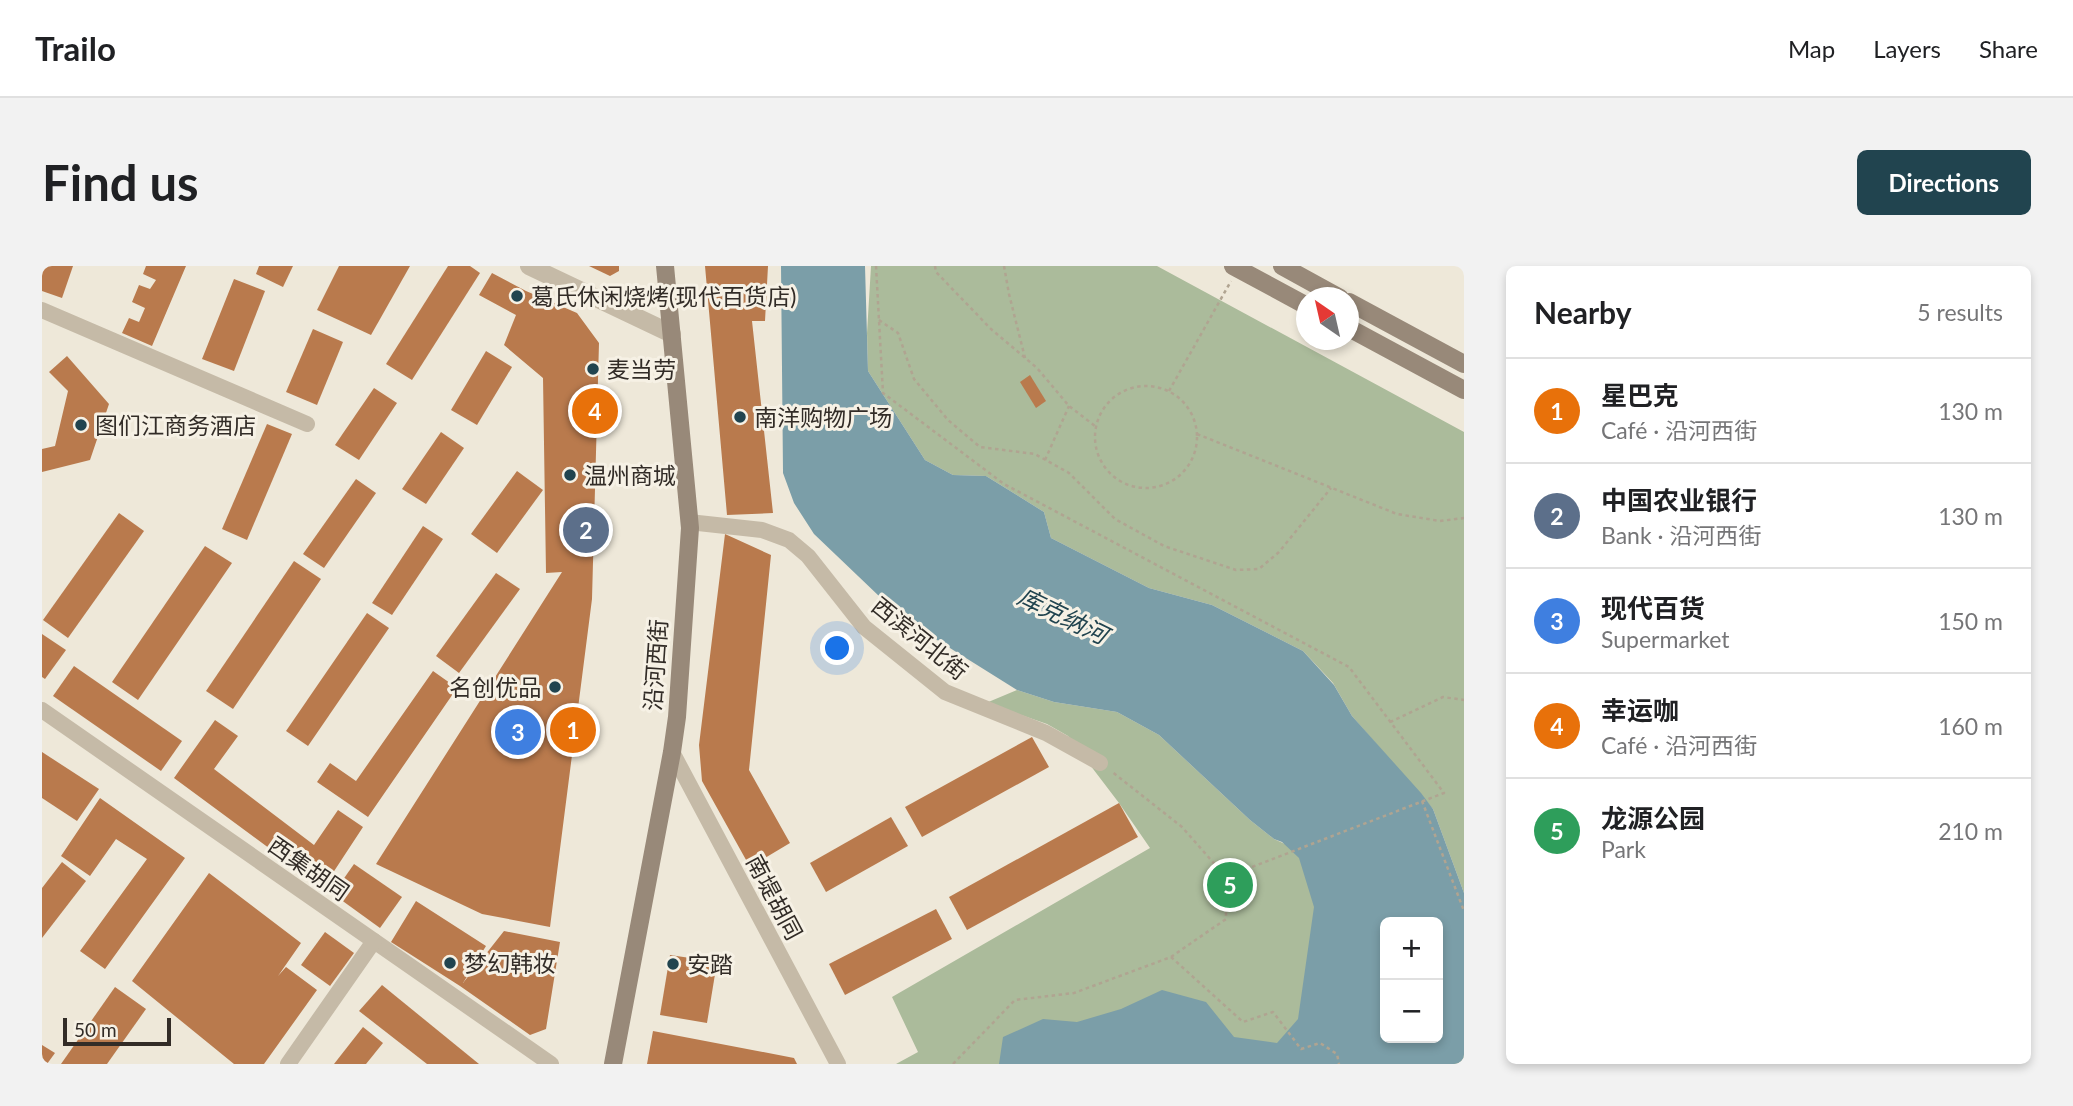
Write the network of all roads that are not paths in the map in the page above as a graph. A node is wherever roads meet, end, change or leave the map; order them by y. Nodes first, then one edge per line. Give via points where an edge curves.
1 (529, 266) edge
2 (665, 266) edge
3 (1282, 266) edge
4 (1235, 267) edge
5 (1320, 287) edge
6 (1296, 300) edge
7 (1359, 307) edge
8 (42, 310) edge
9 (1359, 333) edge
10 (673, 334) junction
11 (1464, 364) edge
12 (1464, 390) edge
13 (307, 424) dead end
14 (689, 522) junction
15 (42, 710) edge
16 (672, 752) junction
17 (1100, 763) road end
18 (374, 941) junction
19 (288, 1064) edge
20 (551, 1064) edge
21 (613, 1064) edge
22 (838, 1064) edge

1 - 10 street
2 - 10 main road, 沿河西街
3 - 5 main road
4 - 6 main road
7 - 11 main road
8 - 13 street
9 - 12 main road
10 - 14 main road, 沿河西街
14 - 16 main road, 沿河西街
14 - 17 street, 西滨河北街 via 762,530 789,540 808,556 864,627 945,692 1046,733
15 - 18 street, 西集胡同
16 - 21 main road, 沿河西街
16 - 22 street, 南堤胡同
18 - 19 street
18 - 20 street, 西集胡同

